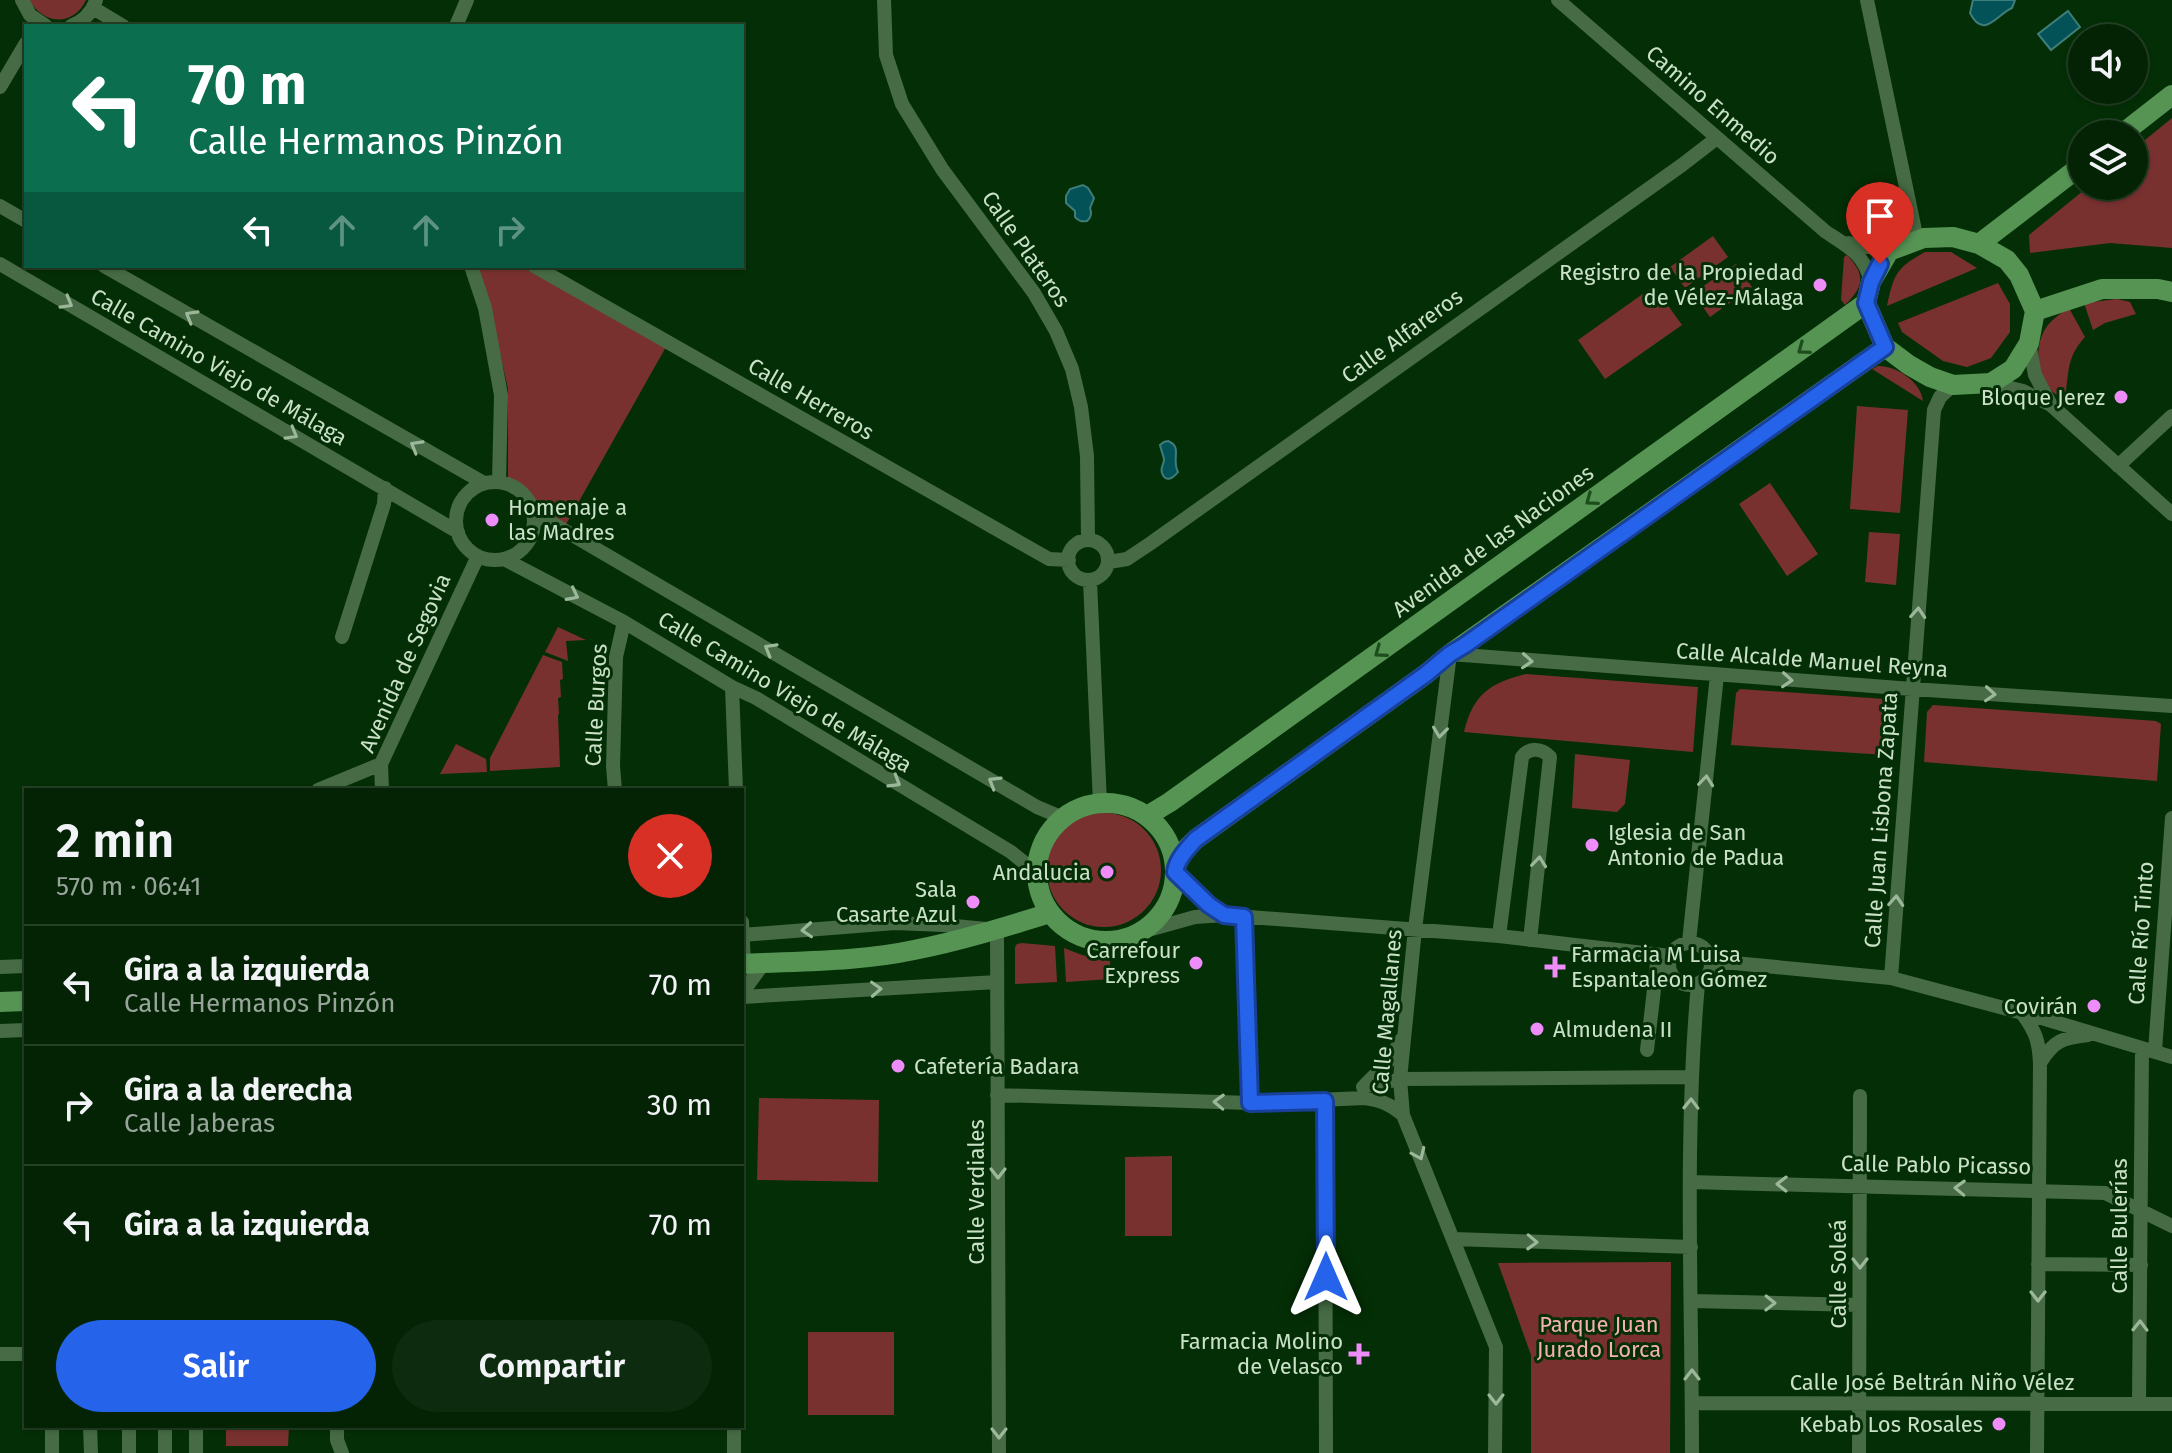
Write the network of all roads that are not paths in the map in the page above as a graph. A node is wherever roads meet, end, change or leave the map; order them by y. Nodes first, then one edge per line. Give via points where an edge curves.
1 (22, 0) edge
2 (467, 0) edge
3 (884, 0) edge
4 (1558, 0) edge
5 (1867, 0) edge
6 (95, 4) edge
7 (30, 21) edge
8 (75, 24) edge
9 (120, 24) edge
10 (457, 24) edge
11 (24, 46) edge
12 (0, 87) edge
13 (2172, 95) edge
14 (2140, 120) edge
15 (1717, 138) junction
16 (2068, 176) edge
17 (0, 206) edge
18 (24, 220) edge
19 (1917, 240) junction
20 (1840, 241) junction
21 (1979, 244) junction
22 (1889, 251) junction
23 (0, 264) edge
24 (107, 268) edge
25 (472, 268) edge
26 (538, 268) edge
27 (1871, 282) junction
28 (2172, 292) edge
29 (1866, 303) junction
30 (2035, 311) junction
31 (2029, 343) junction
32 (1885, 347) junction
33 (1991, 383) junction
34 (1953, 385) junction
35 (2051, 405) junction
36 (2172, 416) edge
37 (2118, 466) junction
38 (492, 483) junction
39 (385, 488) junction
40 (533, 512) junction
41 (2172, 513) edge
42 (458, 532) junction
43 (1088, 539) junction
44 (478, 556) junction
45 (504, 559) junction
46 (1069, 560) junction
47 (1109, 562) junction
48 (1090, 581) junction
49 (624, 622) junction
50 (342, 637) dead end
51 (1450, 654) junction
52 (1717, 675) junction
53 (732, 687) junction
54 (1912, 689) junction
55 (2172, 706) edge
56 (381, 764) junction
57 (323, 788) edge
58 (382, 788) edge
59 (615, 788) edge
60 (736, 788) edge
61 (1100, 803) junction
62 (1147, 816) junction
63 (1063, 818) junction
64 (2172, 818) edge
65 (1175, 870) junction
66 (1037, 873) junction
67 (1050, 913) junction
68 (1224, 915) junction
69 (1244, 917) junction
70 (1415, 929) junction
71 (997, 930) junction
72 (1141, 932) junction
73 (744, 935) edge
74 (1499, 936) junction
75 (1530, 940) junction
76 (744, 942) edge
77 (1689, 942) junction
78 (1664, 956) junction
79 (1711, 963) junction
80 (750, 964) edge
81 (24, 966) edge
82 (0, 967) edge
83 (1891, 978) junction
84 (997, 982) junction
85 (1698, 984) junction
86 (744, 987) edge
87 (744, 995) edge
88 (24, 1001) edge
89 (0, 1002) edge
90 (2022, 1013) junction
91 (24, 1030) edge
92 (0, 1031) edge
93 (2096, 1034) junction
94 (1404, 1035) junction
95 (2148, 1049) junction
96 (1647, 1050) dead end
97 (2172, 1057) edge
98 (2040, 1064) junction
99 (1691, 1077) junction
100 (1400, 1079) junction
101 (1363, 1087) junction
102 (997, 1095) junction
103 (1860, 1096) dead end
104 (1341, 1098) junction
105 (1325, 1101) junction
106 (1250, 1103) junction
107 (1403, 1115) junction
108 (1690, 1182) junction
109 (1860, 1185) junction
110 (2038, 1190) junction
111 (2141, 1212) junction
112 (2172, 1226) edge
113 (1454, 1239) junction
114 (1691, 1247) junction
115 (2038, 1264) junction
116 (2141, 1265) junction
117 (1692, 1301) junction
118 (1859, 1305) junction
119 (0, 1354) edge
120 (24, 1354) edge
121 (1692, 1403) junction
122 (1859, 1404) junction
123 (2038, 1404) junction
124 (2139, 1404) junction
125 (2172, 1404) edge
126 (52, 1428) edge
127 (90, 1428) edge
128 (129, 1428) edge
129 (165, 1428) edge
130 (196, 1428) edge
131 (337, 1428) edge
132 (734, 1428) edge
133 (52, 1453) edge
134 (91, 1453) edge
135 (129, 1453) edge
136 (165, 1453) edge
137 (196, 1453) edge
138 (342, 1453) edge
139 (734, 1453) edge
140 (999, 1453) edge
141 (1326, 1453) edge
142 (1495, 1453) edge
143 (1692, 1453) edge
144 (1859, 1453) edge
145 (2037, 1453) edge

1 - 7 street
2 - 10 street
3 - 43 street, Calle Plateros via 886,55 902,104 942,169 1034,293 1072,369 1087,456
4 - 15 street, Camino Enmedio
5 - 19 street
6 - 8 street
6 - 9 street
11 - 12 street
13 - 14 street
15 - 20 street, Camino Enmedio
15 - 47 street, Calle Alfareros via 1151,543 1127,559
16 - 21 street
17 - 18 street
19 - 21 street via 1953,237
19 - 22 street
20 - 22 street, Camino Enmedio
20 - 27 street, Camino Enmedio via 1867,266
21 - 30 street via 2007,260
22 - 27 street
23 -> 39 street, Calle Camino Viejo de Málaga
38 -> 24 street, Calle Camino Viejo de Málaga via 448,464
25 - 38 street via 501,395
26 - 46 street, Calle Herreros via 1049,559
27 - 29 street
28 - 30 street via 2102,289
29 - 32 street
29 -> 62 street, Avenida de las Naciones
30 - 31 street
31 - 33 street via 2013,369
31 - 35 street via 2035,375
32 - 34 street via 1930,377
32 - 51 street
33 - 34 street
33 - 35 street
54 -> 34 street, Calle Juan Lisbona Zapata via 1934,410
35 - 37 street
36 - 37 street
37 - 41 street
38 - 40 street via 514,487 527,497
38 - 42 street via 471,490 461,502
39 - 42 street, Calle Camino Viejo de Málaga
39 - 50 street
40 - 45 street via 528,542
63 -> 40 street, Calle Camino Viejo de Málaga
42 - 44 street
43 - 46 street via 1074,546
43 - 47 street via 1104,549
44 - 45 street
44 - 56 street, Avenida de Segovia
45 -> 49 street, Calle Camino Viejo de Málaga
46 - 48 street via 1073,574
47 - 48 street
48 - 61 street
49 - 53 street, Calle Camino Viejo de Málaga
49 - 59 street, Calle Burgos via 616,657
51 -> 52 street, Calle Alcalde Manuel Reyna
51 - 65 street via 1196,839
51 -> 70 street, Calle Magallanes
52 -> 54 street, Calle Alcalde Manuel Reyna
77 -> 52 street
53 - 60 street
53 -> 66 street, Calle Camino Viejo de Málaga via 1011,852
54 -> 55 street, Calle Alcalde Manuel Reyna
83 -> 54 street, Calle Juan Lisbona Zapata
56 - 57 street
56 - 58 street, Avenida de Segovia
61 - 62 street
61 - 63 street
62 - 65 street via 1162,831
63 - 66 street via 1048,833
64 - 95 street, Calle Río Tinto
65 - 68 street
65 - 72 street via 1168,903
66 - 67 street
67 - 71 street
67 - 72 street via 1082,937 1122,940
68 - 69 street
68 - 72 street
69 - 70 street
69 - 106 street
70 - 74 street
70 - 94 street, Calle Magallanes
71 -> 73 street via 895,923
71 - 80 street via 911,951
71 - 84 street, Calle Verdiales
74 - 75 street
75 -> 74 street via 1550,757 1541,751 1522,757
75 - 78 street
76 - 80 street
77 - 78 street
77 - 79 street via 1707,951
78 - 85 street via 1675,979
78 - 96 street
79 - 83 street
79 - 85 street via 1708,976
80 - 86 street
81 - 82 street
83 - 90 street
87 -> 84 street
84 - 102 street, Calle Verdiales
85 - 99 street
88 - 89 street
90 - 93 street
90 - 98 street via 2039,1042
91 - 92 street
93 - 95 street
93 - 98 street via 2066,1037 2048,1049
94 - 100 street, Calle Magallanes
94 - 101 street via 1388,1062
95 - 97 street
95 - 111 street, Calle Bulerías
98 - 110 street
99 - 100 street
108 -> 99 street
100 - 101 street
100 - 107 street, Calle Magallanes
101 - 104 street
106 -> 102 street
102 -> 140 street, Calle Verdiales
103 - 109 street, Calle Soleá
104 - 105 street
104 - 107 street via 1380,1100
105 - 106 street
105 - 141 street
107 -> 113 street, Calle Magallanes
109 -> 108 street, Calle Pablo Picasso
108 - 114 street
110 -> 109 street, Calle Pablo Picasso
109 -> 118 street, Calle Soleá
110 - 111 street, Calle Pablo Picasso via 2105,1193
110 - 115 street
111 - 112 street, Calle Pablo Picasso
111 - 116 street, Calle Bulerías
113 -> 114 street
113 -> 142 street, Calle Magallanes via 1496,1347
114 - 117 street
115 - 116 street
115 -> 123 street
124 -> 116 street, Calle Bulerías
117 -> 118 street
121 -> 117 street
118 - 122 street, Calle Soleá
119 - 120 street
121 - 122 street, Calle José Beltrán Niño Vélez
121 - 143 street
122 - 123 street, Calle José Beltrán Niño Vélez
122 - 144 street, Calle Soleá
123 - 124 street, Calle José Beltrán Niño Vélez
123 - 145 street
124 - 125 street, Calle José Beltrán Niño Vélez
126 - 133 street
127 - 134 street
128 - 135 street
129 - 136 street
130 - 137 street
131 - 138 street
132 - 139 street

